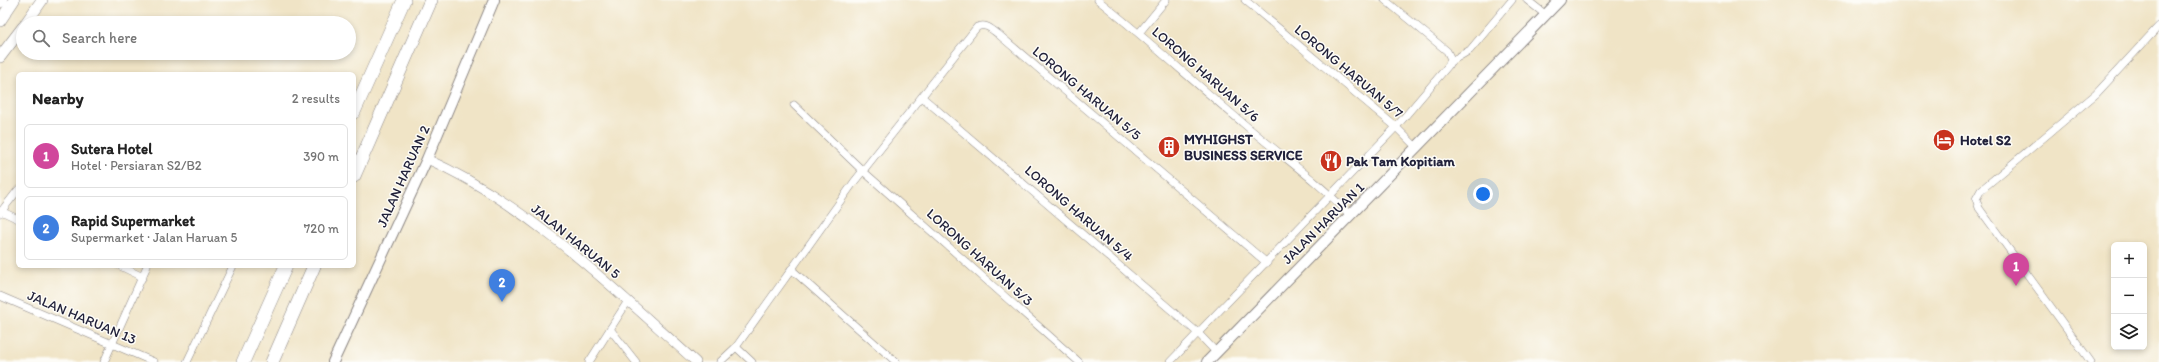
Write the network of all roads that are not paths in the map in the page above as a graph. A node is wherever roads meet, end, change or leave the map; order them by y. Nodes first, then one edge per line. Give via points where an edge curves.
1 (14, 0) edge
2 (42, 0) edge
3 (404, 0) edge
4 (431, 0) edge
5 (494, 0) edge
6 (1098, 0) edge
7 (1166, 0) edge
8 (1245, 0) edge
9 (1385, 0) edge
10 (1512, 0) edge
11 (1527, 0) edge
12 (1560, 0) edge
13 (1546, 15) junction
14 (31, 16) edge
15 (0, 21) edge
16 (2159, 26) edge
17 (1139, 33) junction
18 (16, 36) edge
19 (0, 57) edge
20 (1450, 62) junction
21 (922, 97) junction
22 (794, 105) dead end
23 (356, 108) edge
24 (1396, 127) junction
25 (1418, 148) junction
26 (427, 159) junction
27 (356, 171) edge
28 (863, 171) junction
29 (16, 193) edge
30 (1331, 195) junction
31 (1, 212) edge
32 (1350, 215) junction
33 (16, 218) edge
34 (1267, 263) junction
35 (124, 268) edge
36 (146, 268) edge
37 (232, 268) edge
38 (285, 268) edge
39 (313, 268) edge
40 (791, 269) junction
41 (143, 277) junction
42 (0, 296) edge
43 (628, 301) junction
44 (610, 329) junction
45 (1198, 333) junction
46 (112, 344) junction
47 (736, 347) junction
48 (1216, 352) junction
49 (104, 362) edge
50 (154, 362) edge
51 (187, 362) edge
52 (243, 362) edge
53 (272, 362) edge
54 (333, 362) edge
55 (589, 362) edge
56 (636, 362) edge
57 (696, 362) edge
58 (720, 362) edge
59 (752, 362) edge
60 (896, 362) edge
61 (1079, 362) edge
62 (1170, 362) edge
63 (1206, 362) edge
64 (2091, 362) edge

1 - 15 main road
2 - 14 main road
3 - 23 highway
4 - 27 highway
5 - 26 main road, JALAN HARUAN 2
6 - 17 street, LORONG HARUAN 5/6
7 - 17 street
8 - 24 street, LORONG HARUAN 5/7
9 - 20 street via 1447,51
10 - 20 street via 1470,50
11 - 13 street
12 - 13 main road, JALAN HARUAN 1
13 - 25 main road, JALAN HARUAN 1
16 - 64 street via 2096,94 1981,190 1976,199 1979,208
17 - 30 street, LORONG HARUAN 5/6 via 1248,128
18 - 19 main road
20 - 24 street
21 - 28 street
21 - 34 street, LORONG HARUAN 5/5 via 977,27 985,25
21 - 45 street, LORONG HARUAN 5/4
22 - 28 street, LORONG HARUAN 5/3
24 - 25 street, LORONG HARUAN 5/7
24 - 30 street
25 - 32 main road, JALAN HARUAN 1
26 - 43 street, JALAN HARUAN 5 via 461,174 525,216
26 - 54 main road, JALAN HARUAN 2
28 - 40 street
28 - 61 street, LORONG HARUAN 5/3
29 - 31 street
30 - 32 street, LORONG HARUAN 5/6
30 - 34 street
31 - 33 street
32 - 48 main road, JALAN HARUAN 1
34 - 45 street
35 - 41 street
36 - 41 street
37 - 51 street
38 - 52 highway
39 - 53 highway
40 - 47 street
40 - 60 street
41 - 46 street
42 - 46 street, JALAN HARUAN 13
43 - 44 street
43 - 57 street, JALAN HARUAN 5
44 - 55 street
44 - 56 street
45 - 48 street, LORONG HARUAN 5/4
45 - 62 street
46 - 49 street
46 - 50 street, JALAN HARUAN 13
47 - 58 street
47 - 59 street
48 - 63 main road, JALAN HARUAN 1

